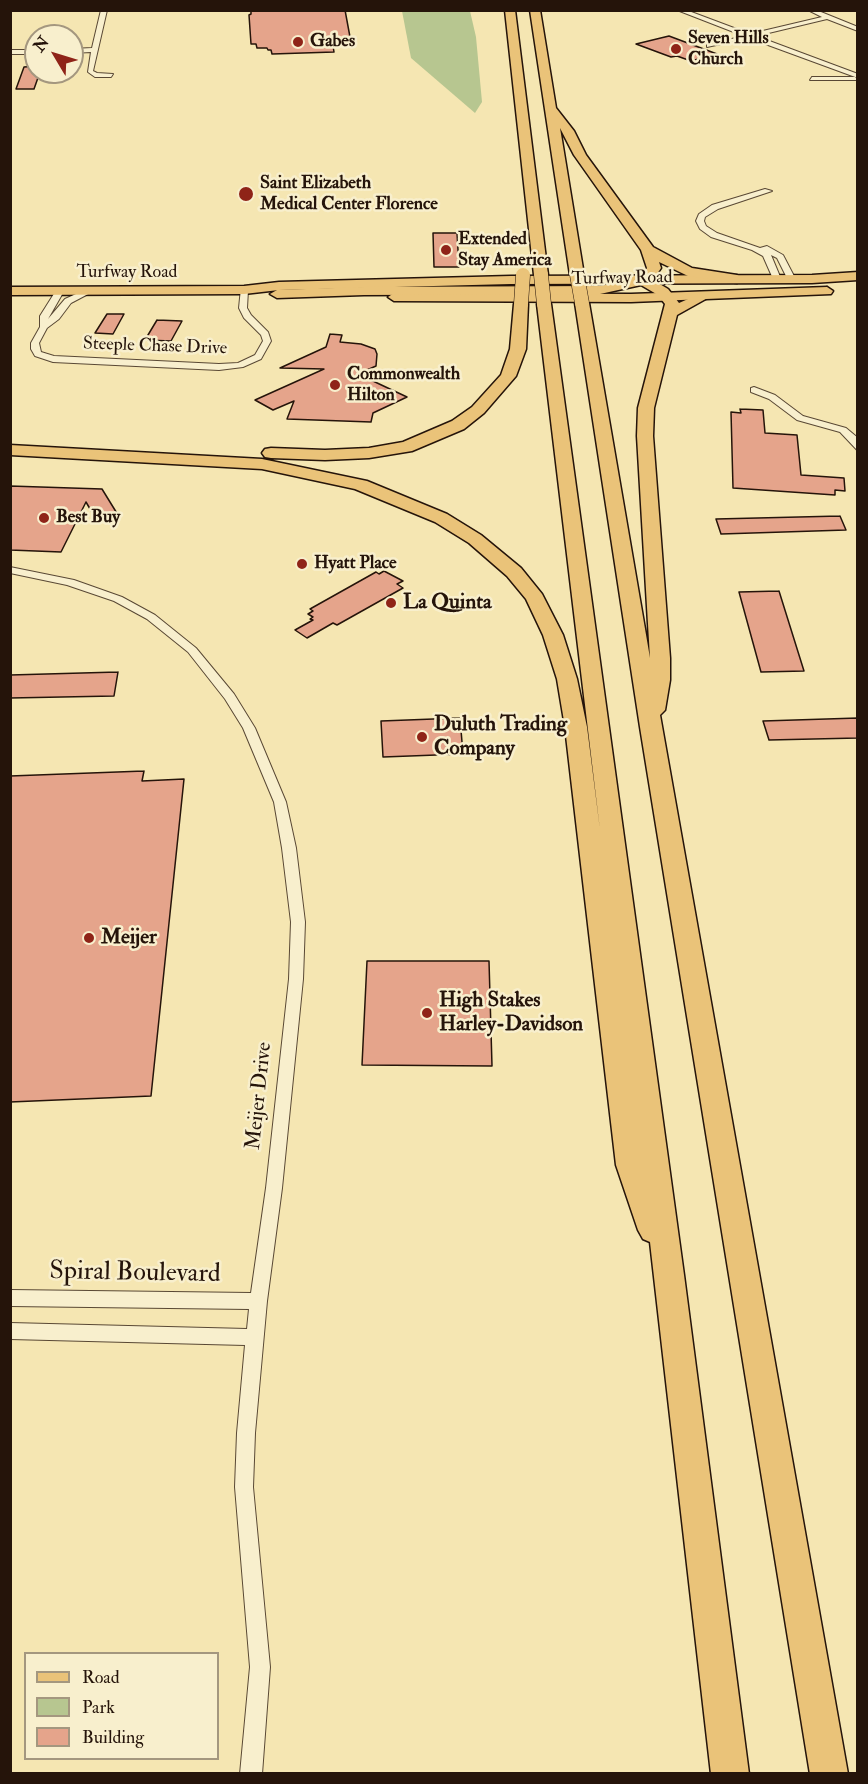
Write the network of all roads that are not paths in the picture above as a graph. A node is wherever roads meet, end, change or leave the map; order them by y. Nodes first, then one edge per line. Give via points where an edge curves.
1 (104, 10) edge
2 (510, 10) edge
3 (535, 10) edge
4 (679, 10) edge
5 (810, 10) edge
6 (825, 18) junction
7 (858, 29) edge
8 (749, 36) junction
9 (710, 46) dead end
10 (84, 52) edge
11 (93, 52) junction
12 (84, 53) edge
13 (111, 75) dead end
14 (858, 77) edge
15 (812, 79) dead end
16 (552, 110) junction
17 (768, 191) dead end
18 (778, 195) dead end
19 (533, 200) junction
20 (648, 250) junction
21 (858, 276) edge
22 (791, 278) junction
23 (737, 279) junction
24 (777, 279) junction
25 (643, 280) junction
26 (858, 289) edge
27 (243, 290) junction
28 (10, 291) edge
29 (60, 291) junction
30 (87, 291) junction
31 (277, 294) junction
32 (704, 296) joint
33 (669, 305) junction
34 (44, 327) junction
35 (753, 390) dead end
36 (10, 441) edge
37 (858, 448) edge
38 (10, 450) edge
39 (10, 570) edge
40 (651, 727) junction
41 (669, 1275) junction
42 (10, 1298) edge
43 (258, 1301) junction
44 (10, 1331) edge
45 (255, 1337) junction
46 (251, 1773) edge
47 (730, 1773) edge
48 (829, 1773) edge

1 - 11 street
2 - 19 highway
3 - 16 highway
4 - 8 street
5 - 6 street
6 - 7 street
6 - 8 street
8 - 9 street
8 - 14 street
10 - 11 street
11 - 12 street
11 - 13 street via 90,71
14 - 15 street
16 - 20 highway
16 - 40 highway, bridge
17 - 24 street via 715,207 700,221 714,236 766,254
18 - 22 street via 726,210 714,220 713,226 722,235 773,251 786,263
19 - 36 highway, bridge via 524,217 518,349 508,376 478,410 436,436 406,447 325,455
19 - 41 highway, bridge
20 - 23 highway via 687,272
20 - 25 highway via 654,268
21 - 22 main road, Turfway Road
22 - 24 main road, Turfway Road
23 - 24 main road, Turfway Road
23 - 25 main road, Turfway Road
25 - 27 main road, Turfway Road via 279,286
25 - 31 highway via 600,290
25 - 33 highway
26 - 32 main road
27 - 30 main road, Turfway Road
27 - 31 main road, Turfway Road
27 - 34 street, Steeple Chase Drive via 243,308 267,341 258,357 231,367 44,358 35,349 35,343
28 - 29 main road, Turfway Road
29 - 30 main road, Turfway Road
29 - 34 street, Steeple Chase Drive via 44,316
30 - 34 street via 68,301
31 - 33 main road, Turfway Road
32 - 33 highway
33 - 40 highway via 646,408 660,658
35 - 37 street via 772,397 800,418 843,430
38 - 41 highway via 262,464 362,485 402,500 475,539 535,598 554,634 576,727 630,1165
39 - 43 street, Meijer Drive via 93,589 146,613 179,637 216,680 249,728 280,802 298,922 296,979
40 - 48 highway
41 - 47 highway
42 - 43 street, Spiral Boulevard
43 - 45 street, Meijer Drive
44 - 45 street
45 - 46 street, Meijer Drive via 244,1487 260,1667

